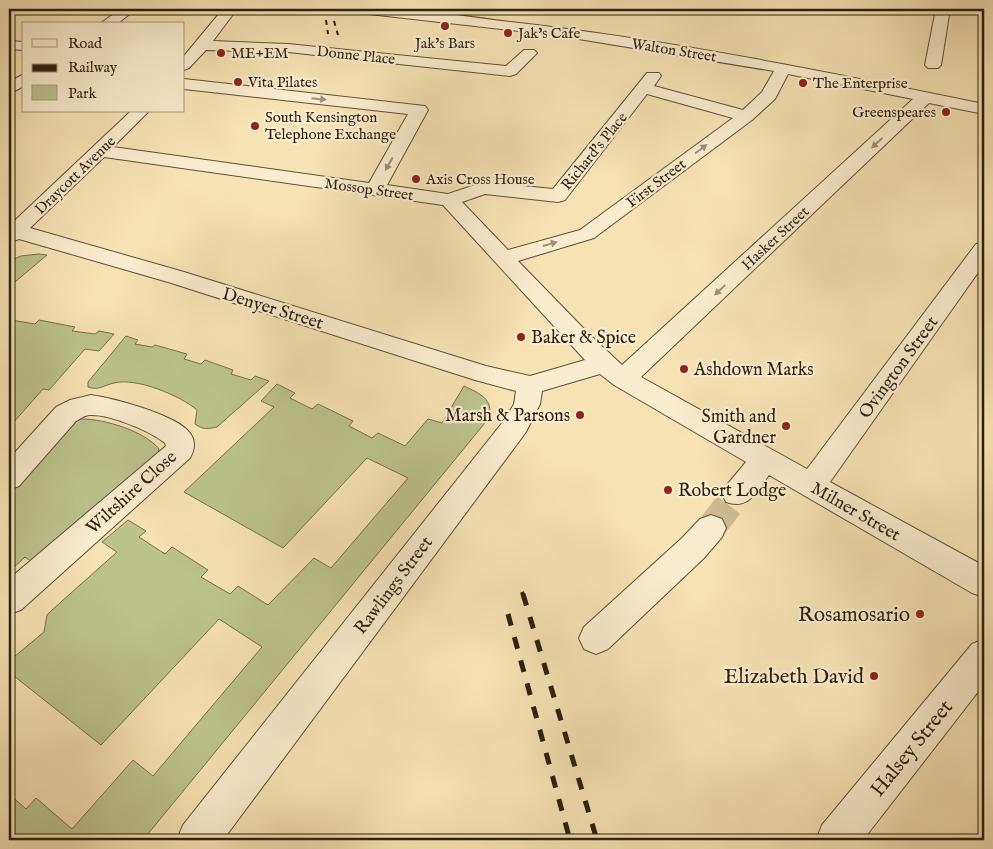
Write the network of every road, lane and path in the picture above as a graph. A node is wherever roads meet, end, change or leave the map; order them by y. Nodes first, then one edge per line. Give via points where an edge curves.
1 (15, 9) edge
2 (129, 9) edge
3 (230, 9) edge
4 (360, 9) edge
5 (943, 9) edge
6 (9, 12) edge
7 (110, 22) edge
8 (9, 45) edge
9 (22, 46) edge
10 (193, 50) edge
11 (529, 53) dead end
12 (185, 63) edge
13 (933, 65) dead end
14 (783, 68) junction
15 (510, 71) junction
16 (22, 80) edge
17 (185, 84) edge
18 (499, 84) dead end
19 (9, 89) edge
20 (925, 97) junction
21 (984, 109) edge
22 (140, 112) edge
23 (746, 116) junction
24 (100, 151) junction
25 (375, 190) junction
26 (449, 200) junction
27 (12, 234) edge
28 (984, 249) edge
29 (503, 258) junction
30 (614, 372) junction
31 (530, 385) junction
32 (765, 460) junction
33 (9, 478) edge
34 (812, 486) junction
35 (737, 494) tunnel mouth
36 (711, 528) tunnel mouth
37 (984, 583) edge
38 (9, 599) edge
39 (596, 638) dead end
40 (984, 656) edge
41 (198, 840) edge
42 (837, 840) edge

1 - 6 street
2 - 7 street
3 - 10 street
4 - 14 street, Walton Street via 554,31
5 - 13 street
8 - 9 street
10 - 12 street
10 - 15 street, Donne Place via 288,48
11 - 15 street
14 - 20 street, Walton Street
14 - 23 street, First Street via 769,95
15 - 18 street
16 - 19 street
17 -> 25 street via 419,110
20 - 21 street, Walton Street
20 -> 30 street, Hasker Street
22 - 24 street, Draycott Avenue
23 - 26 street, Richard's Place via 649,82 558,196 484,188
29 -> 23 street, First Street via 587,234
24 - 25 street, Mossop Street
24 - 27 street, Draycott Avenue
25 - 26 street, Mossop Street
26 - 29 street
27 - 31 street, Denyer Street via 176,277 484,374
28 - 34 street, Ovington Street
29 - 30 street
30 - 31 street
30 - 32 street, Milner Street
31 - 41 street, Rawlings Street via 527,404 516,424
32 - 34 street, Milner Street
32 - 35 street
33 - 38 street, Wiltshire Close via 66,414 80,407 91,405 132,415 169,431 179,440 180,450
34 - 37 street, Milner Street
36 - 39 street
40 - 42 street, Halsey Street

